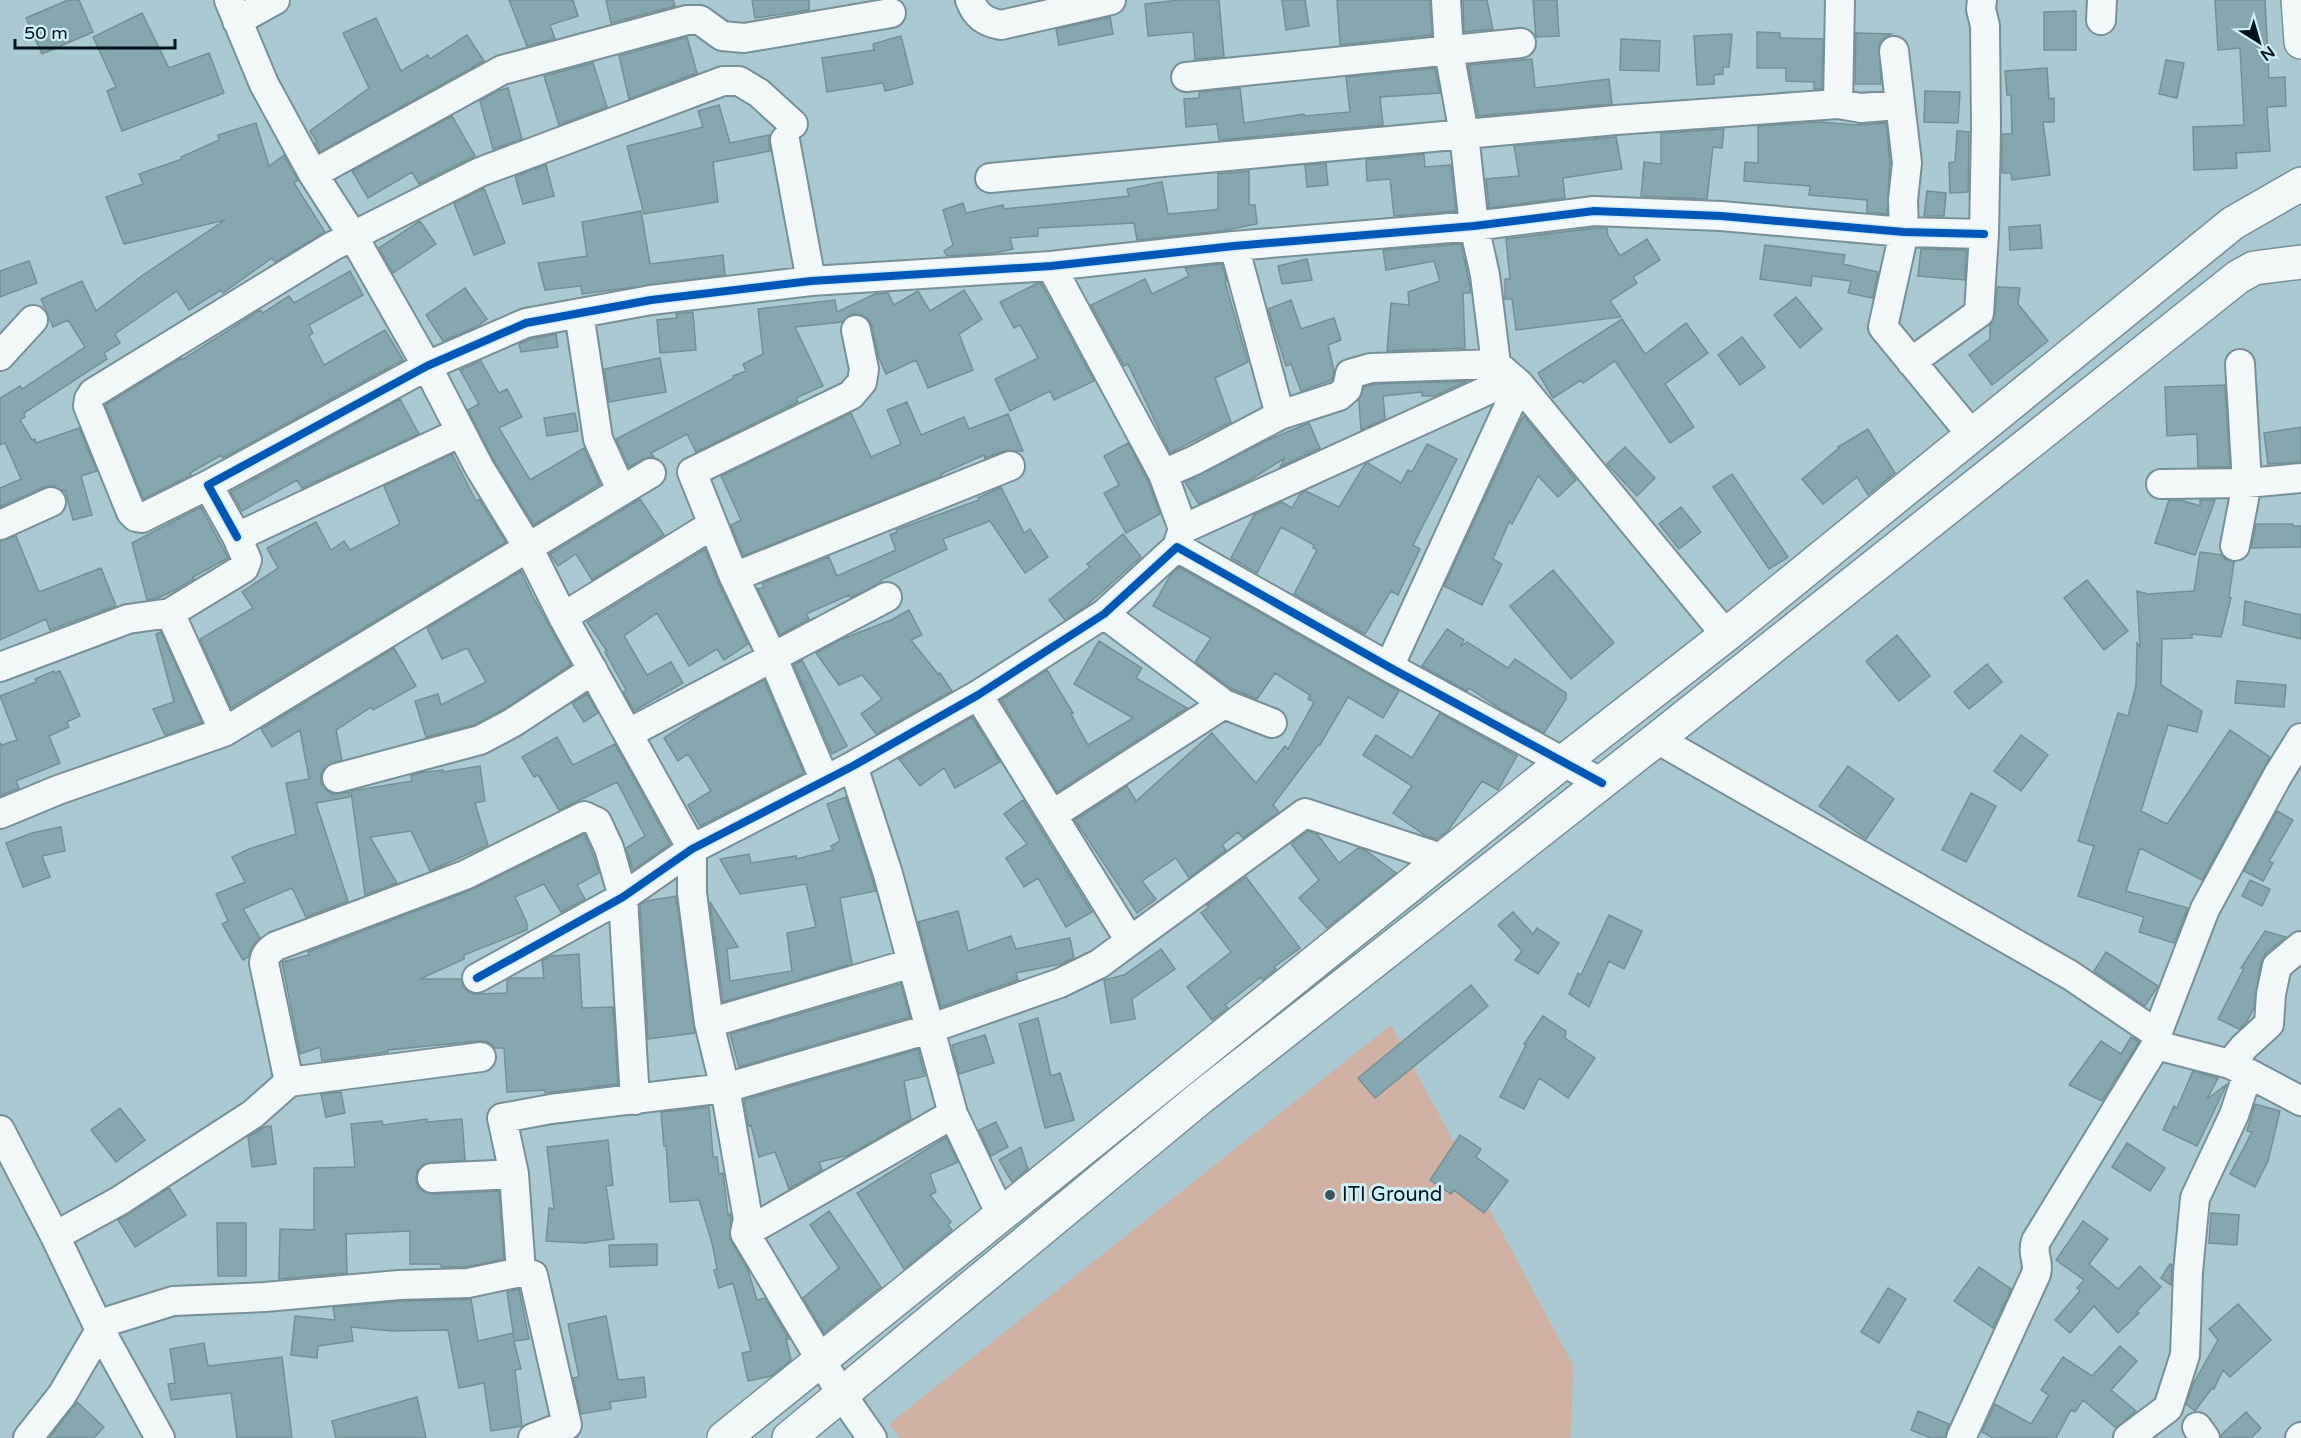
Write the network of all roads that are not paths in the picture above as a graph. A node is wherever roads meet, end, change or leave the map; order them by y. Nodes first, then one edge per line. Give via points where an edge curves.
1 (275, 0) edge
2 (970, 0) edge
3 (1111, 0) edge
4 (1446, 0) edge
5 (1840, 0) edge
6 (1982, 0) edge
7 (2298, 0) edge
8 (233, 11) edge
9 (891, 14) dead end
10 (2301, 42) edge
11 (1521, 43) dead end
12 (1449, 51) junction
13 (1894, 51) dead end
14 (1186, 77) dead end
15 (1838, 104) junction
16 (1899, 105) junction
17 (1464, 134) junction
18 (314, 174) junction
19 (990, 178) dead end
20 (2301, 184) edge
21 (2233, 223) junction
22 (1474, 226) junction
23 (1904, 232) junction
24 (1984, 234) junction
25 (353, 236) junction
26 (1234, 246) junction
27 (2301, 262) edge
28 (1051, 266) junction
29 (2254, 268) junction
30 (811, 281) junction
31 (579, 314) junction
32 (33, 320) dead end
33 (856, 330) dead end
34 (0, 356) edge
35 (1911, 362) junction
36 (2240, 364) dead end
37 (426, 366) junction
38 (1509, 376) junction
39 (1280, 415) junction
40 (461, 432) junction
41 (1971, 434) junction
42 (1010, 466) dead end
43 (651, 473) dead end
44 (1163, 474) junction
45 (2301, 478) edge
46 (2247, 483) junction
47 (2161, 484) dead end
48 (208, 485) junction
49 (621, 490) junction
50 (51, 502) dead end
51 (0, 525) edge
52 (712, 525) junction
53 (237, 537) junction
54 (1180, 538) junction
55 (2235, 546) dead end
56 (528, 547) junction
57 (734, 577) junction
58 (886, 597) dead end
59 (170, 613) junction
60 (1104, 614) junction
61 (563, 617) junction
62 (1726, 634) junction
63 (772, 656) junction
64 (0, 667) edge
65 (1389, 668) junction
66 (592, 670) junction
67 (978, 695) junction
68 (1224, 704) junction
69 (1272, 723) dead end
70 (224, 732) junction
71 (629, 733) junction
72 (2301, 738) edge
73 (1657, 739) junction
74 (1563, 762) junction
75 (853, 766) junction
76 (337, 778) dead end
77 (825, 781) junction
78 (1602, 783) junction
79 (0, 814) edge
80 (1052, 815) junction
81 (692, 849) junction
82 (1444, 859) junction
83 (623, 897) junction
84 (1130, 941) junction
85 (2301, 946) edge
86 (912, 963) junction
87 (477, 978) dead end
88 (709, 1023) junction
89 (929, 1029) junction
90 (2156, 1040) junction
91 (481, 1057) dead end
92 (2239, 1069) junction
93 (289, 1082) junction
94 (725, 1088) junction
95 (635, 1100) junction
96 (2301, 1101) edge
97 (953, 1114) junction
98 (3, 1144) edge
99 (514, 1174) junction
100 (432, 1178) dead end
101 (1001, 1215) junction
102 (745, 1233) junction
103 (55, 1236) junction
104 (521, 1272) junction
105 (100, 1330) junction
106 (822, 1359) junction
107 (842, 1395) junction
108 (28, 1438) edge
109 (160, 1438) edge
110 (533, 1438) edge
111 (724, 1438) edge
112 (789, 1438) edge
113 (872, 1438) edge
114 (1961, 1438) edge
115 (2128, 1438) edge

1 - 8 street
2 - 3 street via 987,22 1001,25
4 - 12 street
5 - 15 street
6 - 24 street via 1986,38
7 - 10 main road
8 - 18 street via 264,84
9 - 18 street via 744,38 723,36 700,20 687,20 502,70
11 - 12 street
12 - 14 street
12 - 17 street
13 - 16 street
15 - 16 street via 1861,108
15 - 17 street
16 - 23 street via 1907,163
17 - 19 street
17 - 22 street
18 - 25 street
20 - 21 main road
21 - 29 main road
21 - 41 main road
22 - 23 street via 1594,211 1732,217
22 - 26 street
22 - 38 street
23 - 24 street
23 - 35 street via 1882,327
24 - 35 street via 1979,313
25 - 30 street via 480,172 723,81 739,81 759,93 789,132
25 - 37 street
25 - 48 street via 93,393 89,399 88,406 136,517 142,518
26 - 28 street
26 - 39 street
27 - 29 main road
28 - 30 street
28 - 44 street
29 - 73 main road
30 - 31 street via 651,300
31 - 37 street via 526,322
31 - 49 street via 598,439
32 - 34 street
33 - 52 street via 864,369 862,382 851,394 692,472
35 - 41 street
36 - 46 street
37 - 40 street
37 - 48 street
38 - 39 street via 1371,368 1350,374 1347,389 1339,396
38 - 54 street
38 - 62 street
38 - 65 street
39 - 44 street
40 - 53 street
40 - 56 street
41 - 62 main road
42 - 57 street
43 - 49 street
44 - 54 street
45 - 46 street
46 - 47 street
46 - 55 street
48 - 53 street
49 - 56 street
50 - 51 street
52 - 57 street
52 - 61 street
53 - 59 street via 247,560 244,568
54 - 60 street
54 - 65 street
56 - 61 street
56 - 70 street
57 - 63 street
58 - 63 street
59 - 64 street via 128,619
59 - 70 street
60 - 67 street
60 - 68 street
61 - 66 street
62 - 74 main road
63 - 71 street
63 - 77 street
65 - 74 street
66 - 71 street
66 - 76 street via 480,740
67 - 75 street
67 - 80 street
68 - 69 street
68 - 80 street
70 - 79 street
71 - 81 street
72 - 90 street via 2205,909
73 - 78 main road
73 - 90 street via 2070,975
74 - 78 street
74 - 82 main road
75 - 77 street
75 - 86 street
77 - 81 street
78 - 107 main road via 1200,1098
80 - 84 street
81 - 83 street
81 - 88 street via 692,893
82 - 84 street via 1305,813
82 - 101 main road
83 - 87 street
83 - 93 street via 597,822 584,816 465,875 276,946 265,956 264,963
83 - 95 street
84 - 89 street via 1078,976
85 - 92 street via 2277,966 2269,1024 2244,1047
86 - 88 street
86 - 89 street
88 - 94 street
89 - 94 street
89 - 97 street
90 - 92 street
90 - 114 street via 2036,1241 2036,1274
91 - 93 street
92 - 96 street
92 - 115 street via 2234,1115 2195,1198 2185,1354 2168,1408
93 - 103 street via 243,1120 119,1201
94 - 95 street
94 - 102 street via 748,1219
95 - 99 street via 502,1118
97 - 101 street
97 - 102 street
98 - 103 street
99 - 100 street
99 - 104 street
101 - 106 main road
102 - 106 street
103 - 105 street
104 - 105 street via 468,1283 173,1301 112,1320
104 - 110 street via 533,1275 567,1425
105 - 108 street via 62,1395
105 - 109 street
106 - 107 street
106 - 111 main road
107 - 112 main road
107 - 113 street

